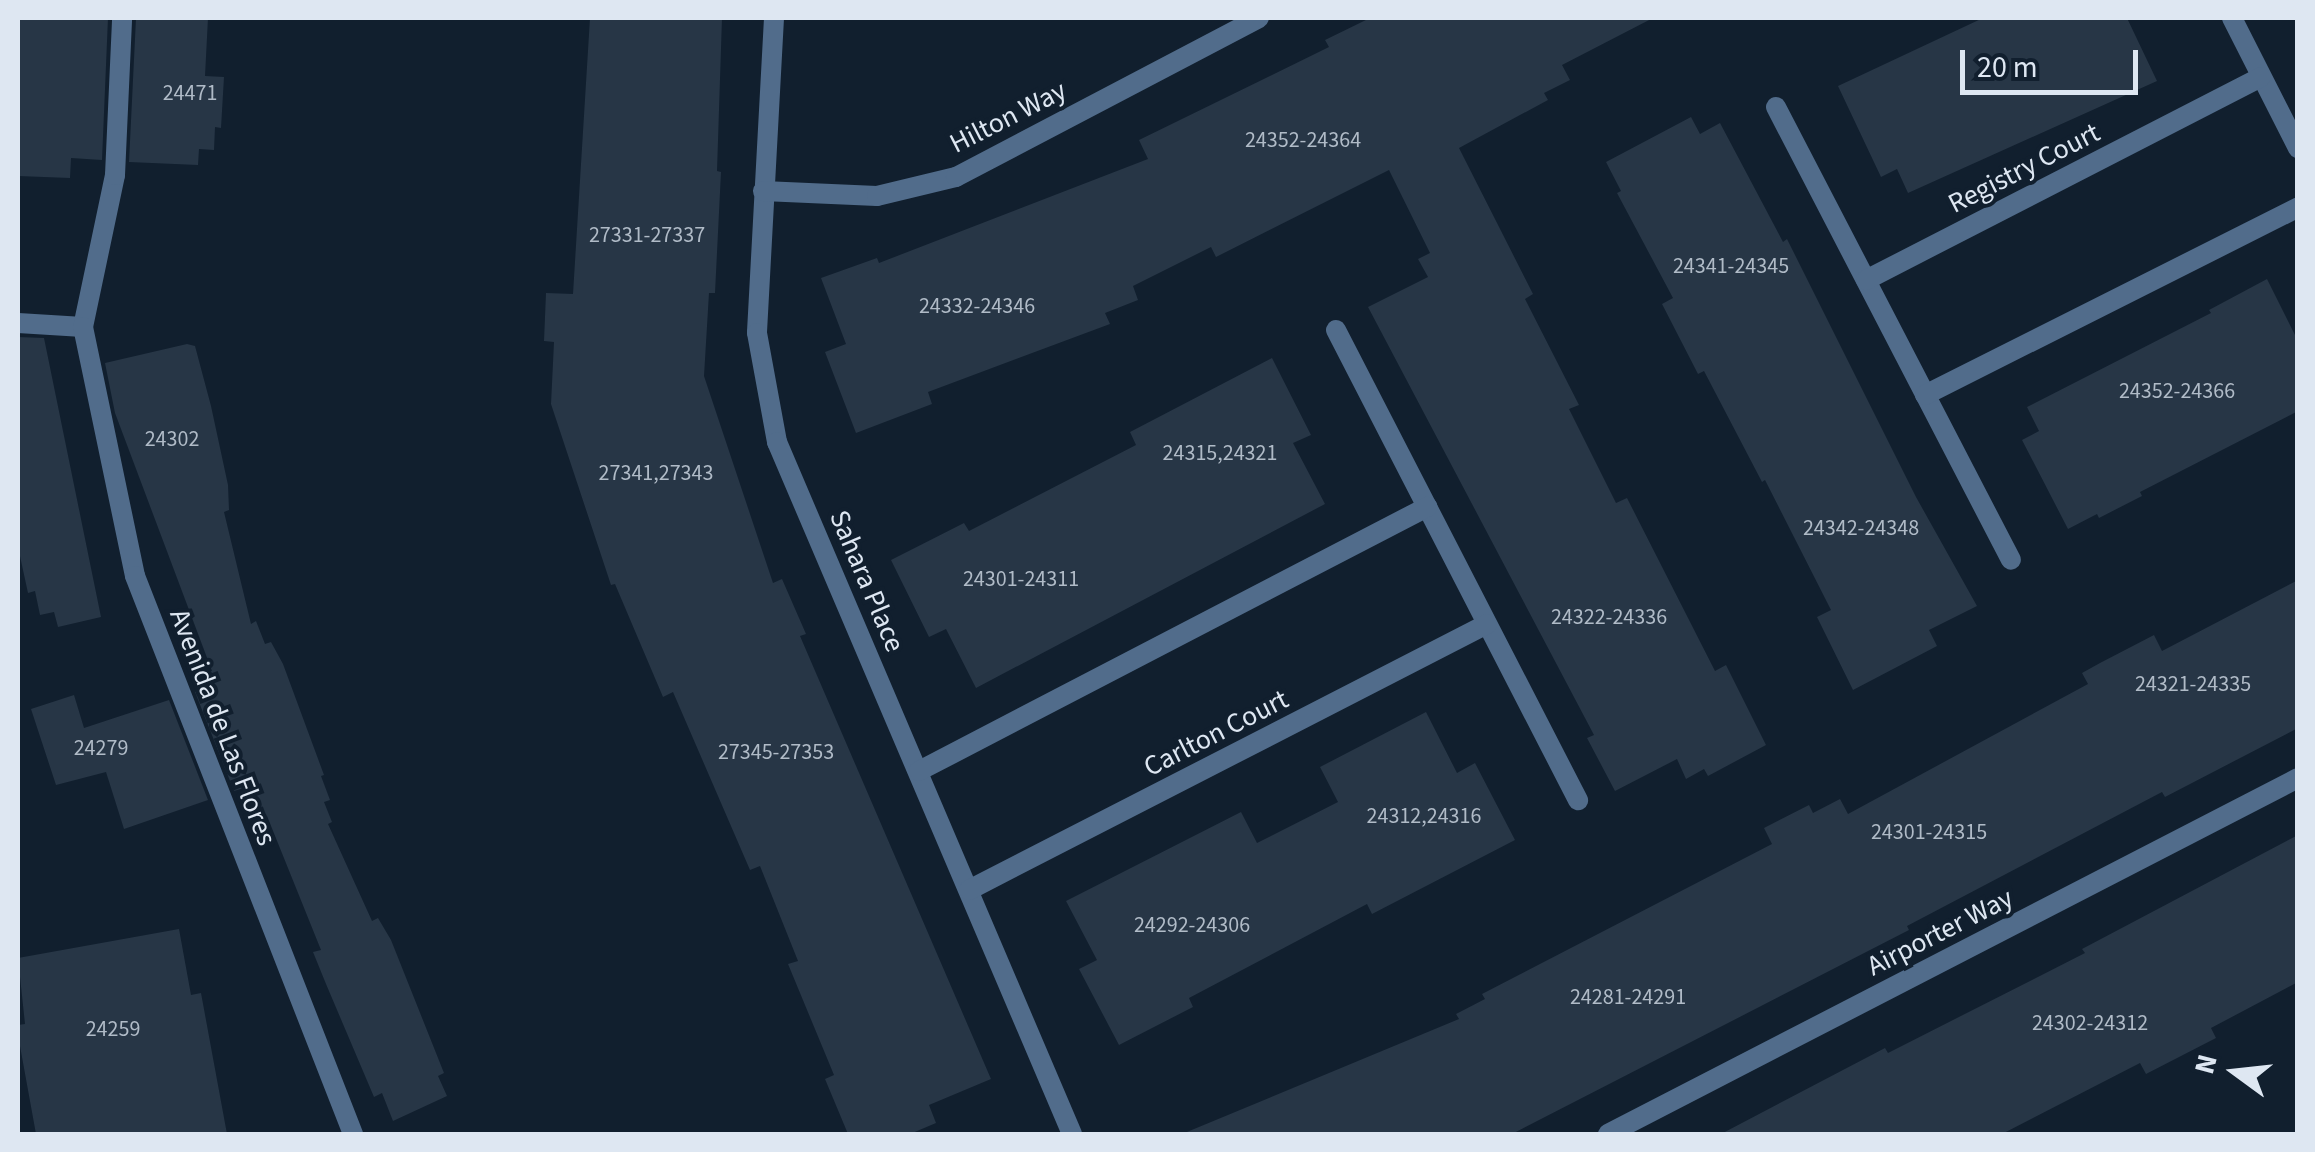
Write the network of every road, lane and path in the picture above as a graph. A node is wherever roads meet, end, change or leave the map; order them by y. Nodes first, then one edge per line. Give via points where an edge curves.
1 (122, 18) edge
2 (774, 18) edge
3 (1259, 18) edge
4 (2232, 18) edge
5 (2261, 77) junction
6 (1776, 106) dead end
7 (2298, 148) edge
8 (764, 192) junction
9 (2298, 207) edge
10 (1866, 280) junction
11 (18, 323) edge
12 (83, 327) junction
13 (1336, 330) dead end
14 (1925, 396) junction
15 (1427, 507) junction
16 (2011, 560) dead end
17 (1487, 624) junction
18 (919, 771) junction
19 (2298, 778) edge
20 (1578, 800) dead end
21 (969, 890) junction
22 (353, 1134) edge
23 (1072, 1134) edge
24 (1608, 1134) edge

1 - 12 street via 115,176
2 - 8 street, Sahara Place
3 - 8 street, Hilton Way via 956,176 877,196
4 - 5 street
5 - 7 street
5 - 10 street, Registry Court
6 - 10 street
8 - 18 street, Sahara Place via 757,333 777,442
9 - 14 street
10 - 14 street
11 - 12 street
12 - 22 street, Avenida de Las Flores via 135,576
13 - 15 street
14 - 16 street
15 - 17 street
15 - 18 street
17 - 20 street
17 - 21 street, Carlton Court
18 - 21 street, Sahara Place
19 - 24 street, Airporter Way
21 - 23 street, Sahara Place

